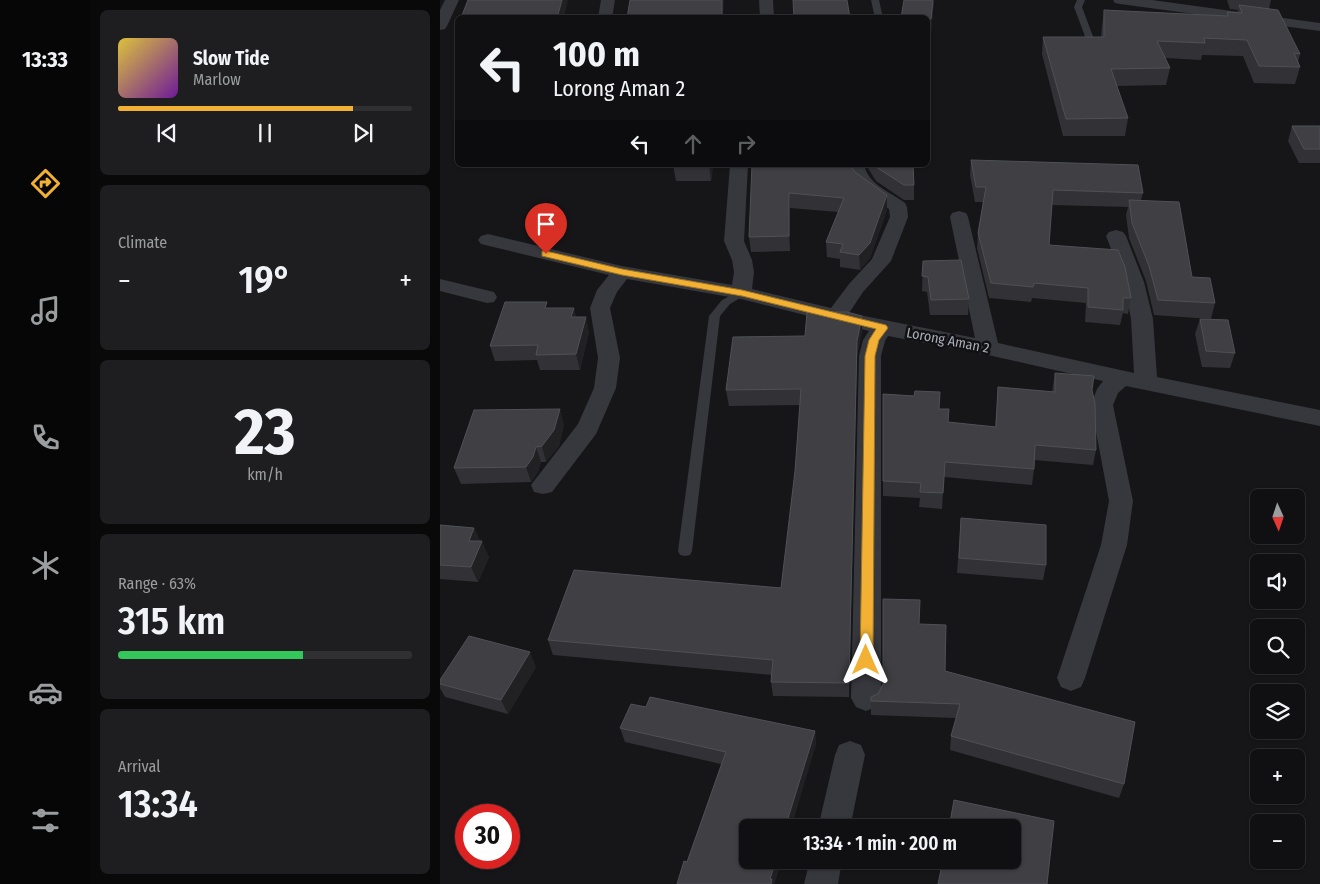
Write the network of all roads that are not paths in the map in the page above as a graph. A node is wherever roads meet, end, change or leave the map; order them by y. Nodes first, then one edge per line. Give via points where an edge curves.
1 (452, 0) edge
2 (608, 0) edge
3 (766, 0) edge
4 (875, 0) edge
5 (1081, 0) edge
6 (1120, 0) edge
7 (1226, 0) edge
8 (605, 15) edge
9 (767, 15) edge
10 (878, 15) edge
11 (1252, 18) junction
12 (440, 26) edge
13 (1320, 27) edge
14 (1091, 50) edge
15 (739, 167) edge
16 (855, 167) edge
17 (959, 217) dead end
18 (1116, 236) dead end
19 (488, 240) dead end
20 (622, 272) junction
21 (440, 285) edge
22 (742, 293) junction
23 (487, 297) dead end
24 (836, 316) junction
25 (883, 328) junction
26 (988, 348) junction
27 (1134, 380) junction
28 (1320, 418) edge
29 (543, 484) dead end
30 (685, 551) dead end
31 (1071, 678) dead end
32 (866, 698) dead end
33 (850, 755) dead end
34 (836, 819) edge
35 (824, 869) edge
36 (821, 884) edge

1 - 12 street
2 - 8 street
3 - 9 street
4 - 10 lane
5 - 14 lane via 1078,7
6 - 11 street
7 - 11 street via 1249,7
11 - 13 street
15 - 22 street via 734,241 744,272
16 - 24 street via 864,185 898,207 898,217 881,260
17 - 26 street
18 - 27 street via 1134,282 1142,320
19 - 20 street, Lorong Aman 2
20 - 22 street, Lorong Aman 2
20 - 29 street via 607,290 600,308 609,358 605,388 588,428
21 - 23 street
22 - 24 street, Lorong Aman 2
22 - 30 lane via 726,302 715,316
24 - 25 street, Lorong Aman 2
25 - 26 street, Lorong Aman 2
25 - 32 street via 874,340 870,356
26 - 27 street, Lorong Aman 2
27 - 28 street, Lorong Aman 2
27 - 31 street via 1108,389 1102,405 1121,501 1114,545
33 - 34 street
35 - 36 street

